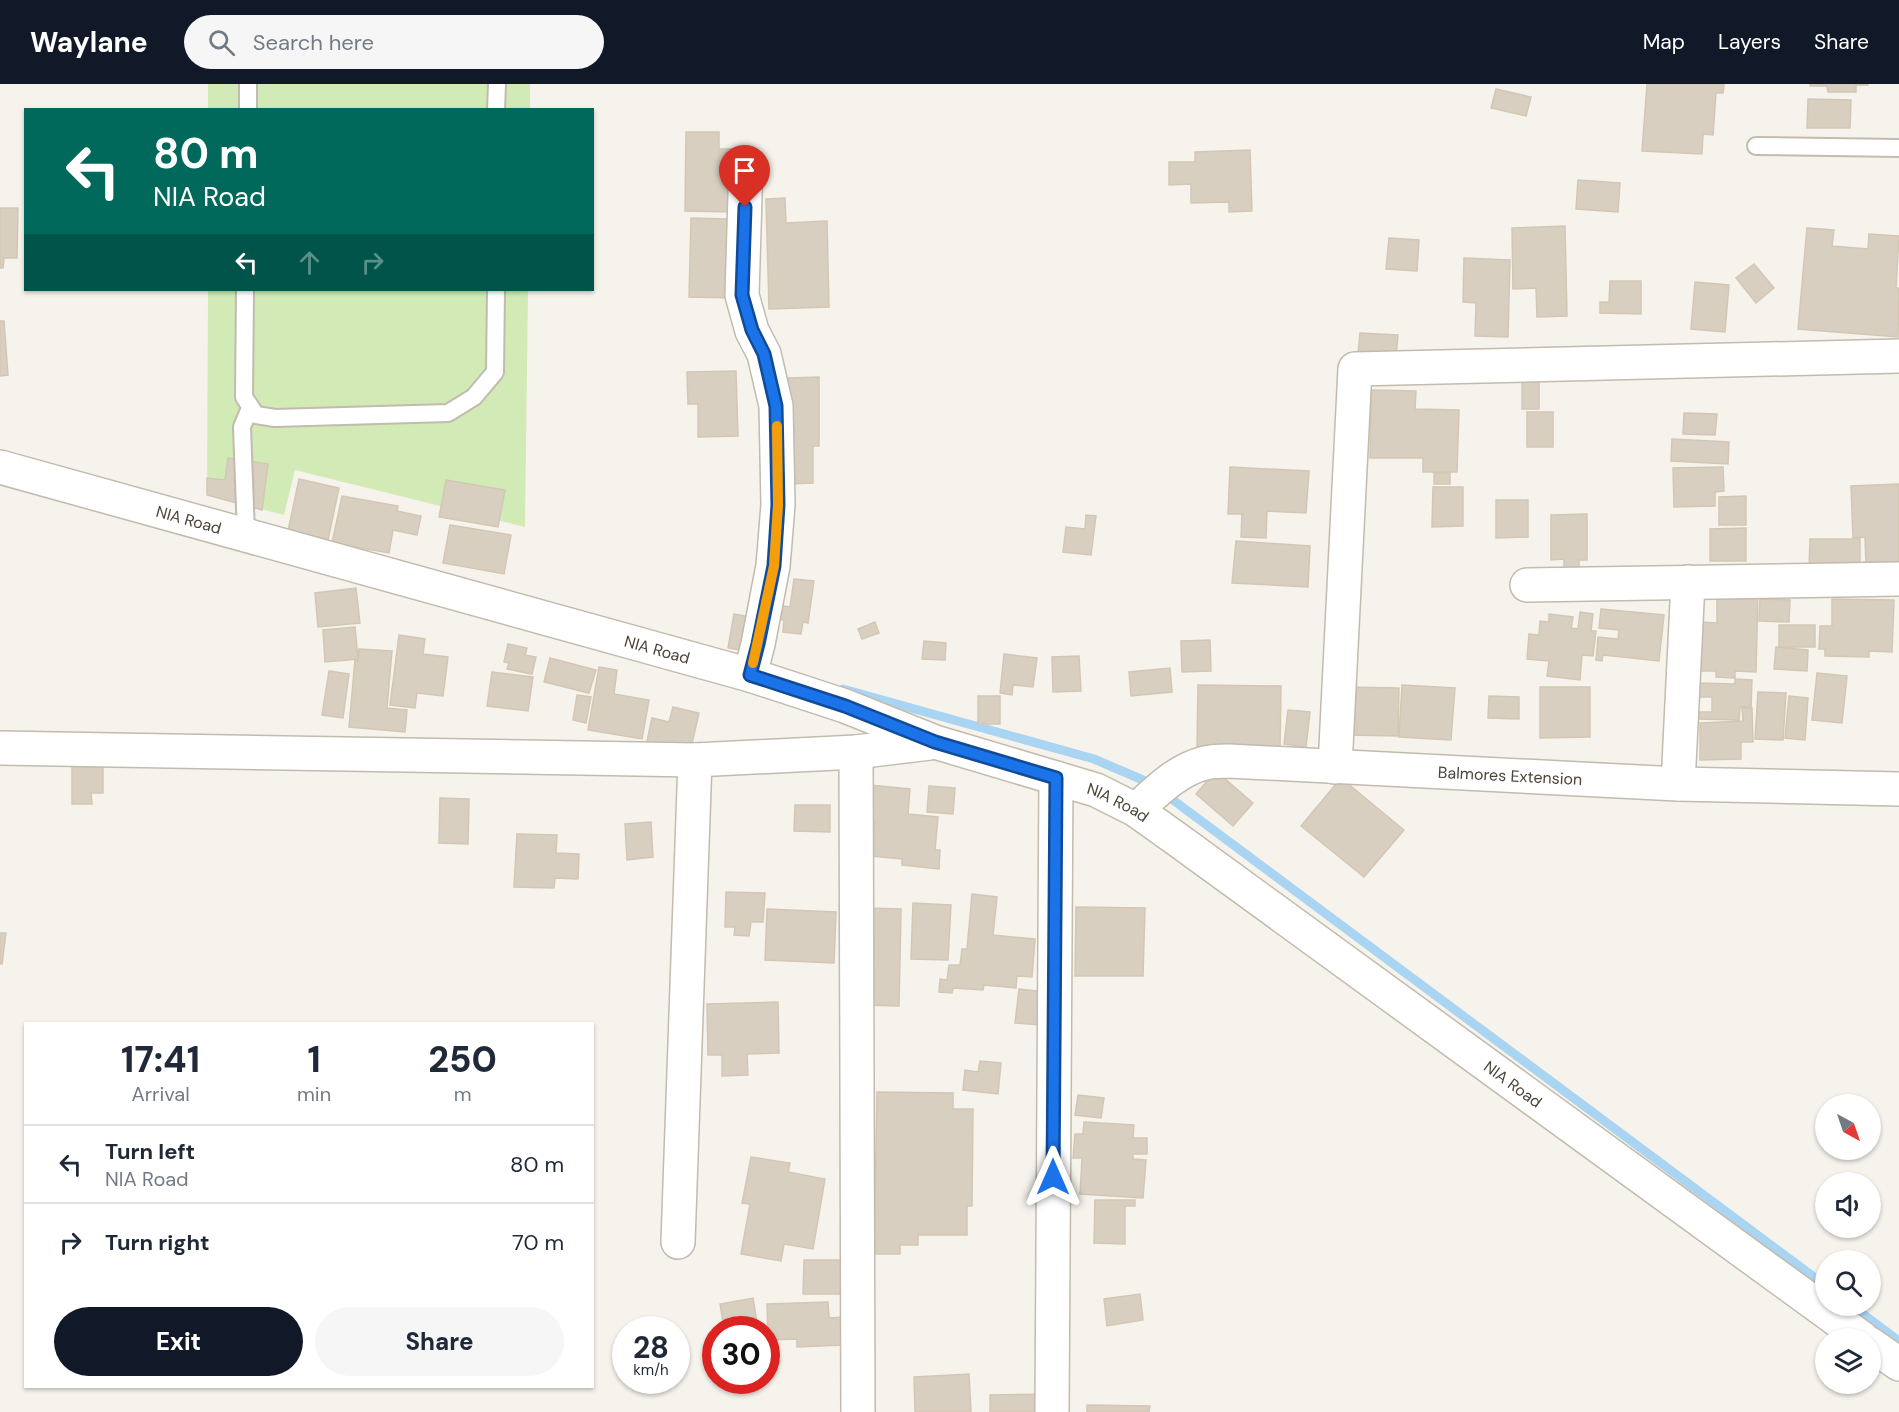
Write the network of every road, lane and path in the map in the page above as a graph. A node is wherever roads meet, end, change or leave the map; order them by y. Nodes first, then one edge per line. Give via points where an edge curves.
1 (248, 84) edge
2 (497, 84) edge
3 (248, 108) edge
4 (496, 108) edge
5 (1756, 146) dead end
6 (1899, 148) edge
7 (746, 163) dead end
8 (245, 291) edge
9 (496, 291) edge
10 (1899, 356) edge
11 (250, 408) junction
12 (0, 467) edge
13 (245, 522) junction
14 (1899, 579) edge
15 (1688, 582) junction
16 (1527, 585) dead end
17 (750, 675) junction
18 (935, 742) junction
19 (0, 748) edge
20 (856, 752) junction
21 (695, 760) junction
22 (1335, 766) junction
23 (1056, 778) junction
24 (1678, 784) junction
25 (1899, 789) edge
26 (1136, 810) junction
27 (678, 1242) dead end
28 (1848, 1328) edge
29 (1881, 1352) edge
30 (1899, 1364) edge
31 (858, 1412) edge
32 (1052, 1412) edge

1 - 3 lane
2 - 4 lane
5 - 6 lane
7 - 17 street via 742,295 764,354 776,406 778,505 774,566
8 - 11 lane via 244,397
9 - 11 lane via 495,372 474,397 448,413 274,418 256,415
10 - 22 street via 1355,369
11 - 13 lane via 242,427
12 - 13 street, NIA Road
13 - 17 street, NIA Road
14 - 15 street
15 - 16 street
15 - 24 street
17 - 18 street, NIA Road via 845,706
18 - 20 street
18 - 23 street, NIA Road
19 - 21 street
20 - 21 street
20 - 31 street
21 - 27 street
22 - 24 street, Balmores Extension
22 - 26 street, Balmores Extension via 1206,763 1166,783
23 - 26 street, NIA Road via 1096,790
23 - 32 street
24 - 25 street, Balmores Extension
26 - 28 street, NIA Road
29 - 30 street

